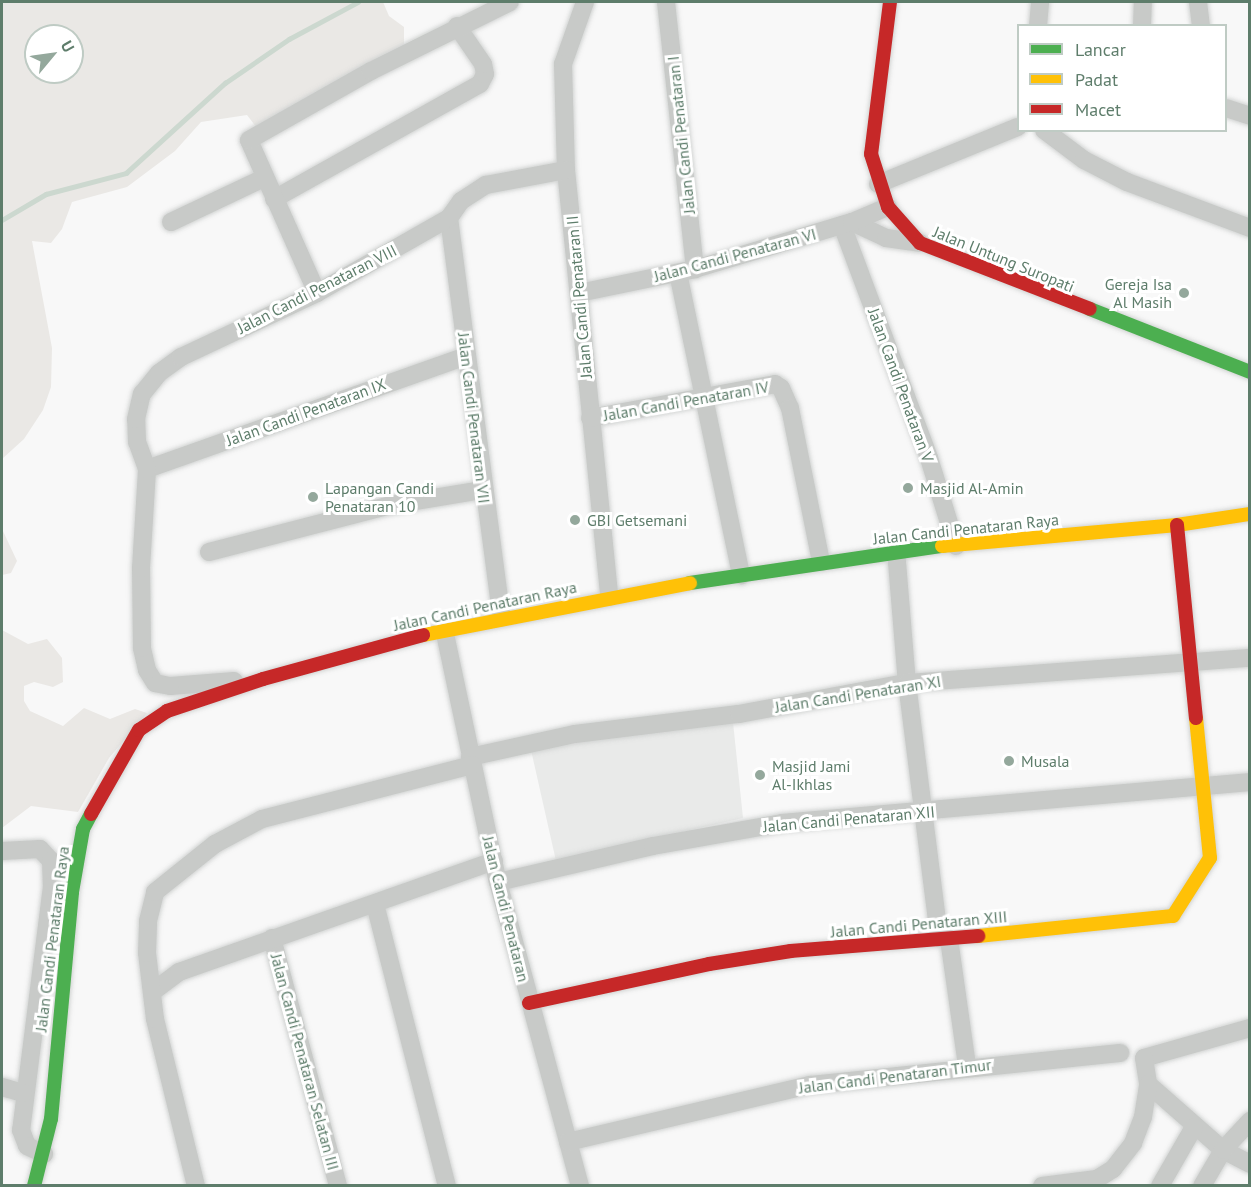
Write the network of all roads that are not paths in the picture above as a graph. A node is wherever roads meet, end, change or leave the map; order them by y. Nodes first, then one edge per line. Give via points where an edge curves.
1 (510, 2) edge
2 (585, 2) edge
3 (666, 2) edge
4 (890, 2) edge
5 (1040, 2) edge
6 (1143, 2) edge
7 (1198, 2) edge
8 (1038, 24) edge
9 (1142, 24) edge
10 (1201, 24) edge
11 (457, 26) junction
12 (1227, 108) edge
13 (1250, 116) edge
14 (1017, 128) edge
15 (1047, 132) edge
16 (566, 170) junction
17 (264, 178) junction
18 (878, 184) junction
19 (274, 199) junction
20 (888, 207) junction
21 (449, 218) junction
22 (171, 222) dead end
23 (847, 224) junction
24 (1250, 228) edge
25 (920, 243) junction
26 (687, 271) junction
27 (316, 293) junction
28 (579, 293) junction
29 (466, 356) junction
30 (1250, 372) edge
31 (704, 398) junction
32 (590, 418) junction
33 (147, 469) junction
34 (483, 490) junction
35 (1250, 514) edge
36 (1178, 525) junction
37 (956, 546) junction
38 (896, 550) junction
39 (209, 552) dead end
40 (821, 562) junction
41 (741, 575) junction
42 (609, 597) junction
43 (502, 618) junction
44 (444, 629) junction
45 (1250, 658) edge
46 (1190, 663) junction
47 (263, 679) junction
48 (907, 683) junction
49 (471, 761) junction
50 (1250, 782) edge
51 (1205, 784) junction
52 (922, 812) junction
53 (2, 851) edge
54 (494, 861) junction
55 (498, 882) junction
56 (375, 904) junction
57 (272, 938) junction
58 (944, 939) junction
59 (155, 990) junction
60 (529, 1003) junction
61 (1250, 1028) edge
62 (1120, 1053) dead end
63 (967, 1066) junction
64 (1148, 1084) junction
65 (2, 1087) edge
66 (23, 1093) junction
67 (1250, 1121) edge
68 (1194, 1127) junction
69 (568, 1142) junction
70 (1223, 1150) junction
71 (44, 1154) junction
72 (1250, 1164) edge
73 (34, 1185) edge
74 (196, 1185) edge
75 (338, 1185) edge
76 (447, 1185) edge
77 (580, 1185) edge
78 (1042, 1185) edge
79 (1160, 1185) edge
80 (1202, 1185) edge

1 - 11 street
2 - 16 street, Jalan Candi Penataran II via 562,64
3 - 26 street, Jalan Candi Penataran I
4 - 18 main road, Jalan Untung Suropati via 871,154
5 - 8 street
6 - 9 street
7 - 10 street
11 - 17 street via 249,140
11 - 19 street via 483,64 485,74 480,84
12 - 13 street
14 - 18 street
15 - 24 street via 1084,160 1127,182
16 - 21 street, Jalan Candi Penataran VIII via 486,185 461,201
16 - 28 street, Jalan Candi Penataran II
17 - 19 street
17 - 22 street
18 - 20 main road, Jalan Untung Suropati
19 - 27 street
20 - 23 street, Jalan Candi Penataran VI
20 - 25 main road, Jalan Untung Suropati
21 - 27 street, Jalan Candi Penataran VIII
21 - 29 street, Jalan Candi Penataran VII
23 - 25 street via 886,238
23 - 26 street, Jalan Candi Penataran VI
23 - 37 street, Jalan Candi Penataran V
25 - 30 main road, Jalan Untung Suropati
26 - 28 street, Jalan Candi Penataran VI
26 - 31 street, Jalan Candi Penataran I
27 - 33 street, Jalan Candi Penataran VIII via 181,357 159,374 142,394 136,419 137,442
28 - 32 street, Jalan Candi Penataran II
29 - 33 street, Jalan Candi Penataran IX
29 - 34 street, Jalan Candi Penataran VII
31 - 32 street, Jalan Candi Penataran IV
31 - 40 street, Jalan Candi Penataran IV via 775,384 781,388 790,408
31 - 41 street, Jalan Candi Penataran I
32 - 42 street, Jalan Candi Penataran II
33 - 47 street via 141,568 142,648 147,670 155,683 170,686
34 - 39 street via 391,505
34 - 43 street, Jalan Candi Penataran VII
35 - 36 main road, Jalan Candi Penataran Raya
36 - 37 main road, Jalan Candi Penataran Raya
36 - 46 main road
37 - 38 main road, Jalan Candi Penataran Raya
38 - 40 main road, Jalan Candi Penataran Raya
38 - 48 street
40 - 41 main road, Jalan Candi Penataran Raya
41 - 42 main road, Jalan Candi Penataran Raya
42 - 43 main road, Jalan Candi Penataran Raya
43 - 44 main road, Jalan Candi Penataran Raya
44 - 47 main road, Jalan Candi Penataran Raya
44 - 49 street, Jalan Candi Penataran
45 - 46 street, Jalan Candi Penataran XI
46 - 48 street, Jalan Candi Penataran XI
46 - 51 main road
47 - 71 main road, Jalan Candi Penataran Raya via 167,711 139,730 83,829 70,903 51,1119
48 - 49 street, Jalan Candi Penataran XI via 739,714 575,734
48 - 52 street
49 - 54 street, Jalan Candi Penataran
49 - 59 street, Jalan Candi Penataran XI via 262,819 215,844 154,892 147,953
50 - 51 street, Jalan Candi Penataran XII
51 - 52 street, Jalan Candi Penataran XII
51 - 58 main road, Jalan Candi Penataran XIII via 1210,858 1173,916
52 - 55 street, Jalan Candi Penataran XII via 782,823 652,846
52 - 58 street
53 - 66 street via 40,849 51,861 52,886
54 - 55 street, Jalan Candi Penataran
54 - 56 street
55 - 60 street, Jalan Candi Penataran
56 - 57 street
56 - 76 street
57 - 59 street via 178,972
57 - 75 street, Jalan Candi Penataran Selatan III
58 - 60 main road, Jalan Candi Penataran XIII via 791,951 709,964
58 - 63 street
59 - 74 street, Jalan Candi Penataran XI via 155,1019
60 - 69 street, Jalan Candi Penataran
61 - 64 street via 1144,1058
62 - 63 street, Jalan Candi Penataran Timur
63 - 69 street, Jalan Candi Penataran Timur via 810,1084
64 - 68 street
64 - 78 street via 1143,1117 1133,1143 1113,1169 1097,1179
65 - 66 street
66 - 71 street via 22,1139 34,1151
67 - 70 street
68 - 70 street
68 - 79 street
69 - 77 street, Jalan Candi Penataran
70 - 72 street
70 - 80 street
71 - 73 main road, Jalan Candi Penataran Raya

